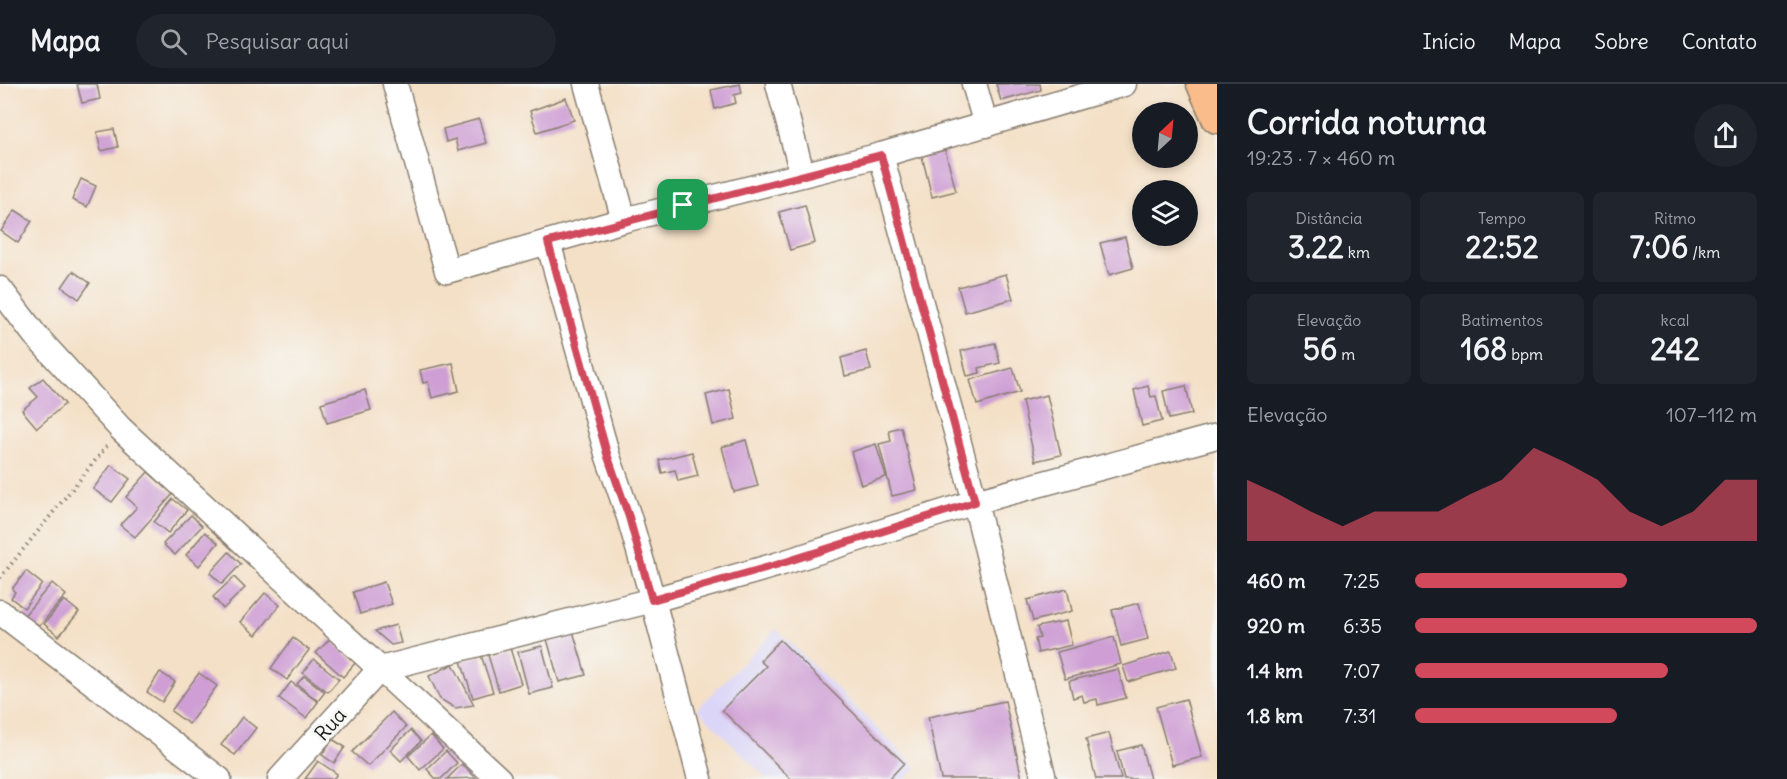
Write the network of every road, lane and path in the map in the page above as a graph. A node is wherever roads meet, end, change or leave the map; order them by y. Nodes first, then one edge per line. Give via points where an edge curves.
1 (395, 84) edge
2 (586, 84) edge
3 (778, 84) edge
4 (974, 84) edge
5 (1124, 84) edge
6 (1202, 84) edge
7 (1217, 117) edge
8 (986, 125) junction
9 (881, 155) junction
10 (802, 173) junction
11 (624, 220) junction
12 (548, 242) junction
13 (0, 290) edge
14 (121, 429) junction
15 (1217, 436) edge
16 (975, 502) junction
17 (0, 578) edge
18 (652, 600) junction
19 (0, 612) edge
20 (380, 669) junction
21 (219, 779) edge
22 (280, 779) edge
23 (499, 779) edge
24 (700, 779) edge
25 (1044, 779) edge

1 - 12 street via 447,271
2 - 11 street
3 - 10 street
4 - 8 street
5 - 8 street
6 - 7 main road
8 - 9 street
9 - 10 street
9 - 16 street
10 - 11 street
11 - 12 street
12 - 18 street
13 - 14 street via 35,335
14 - 17 path
14 - 20 street
15 - 16 street
16 - 18 street
16 - 25 street
18 - 20 street
18 - 24 street
19 - 21 street
20 - 22 street, Rua
20 - 23 street

